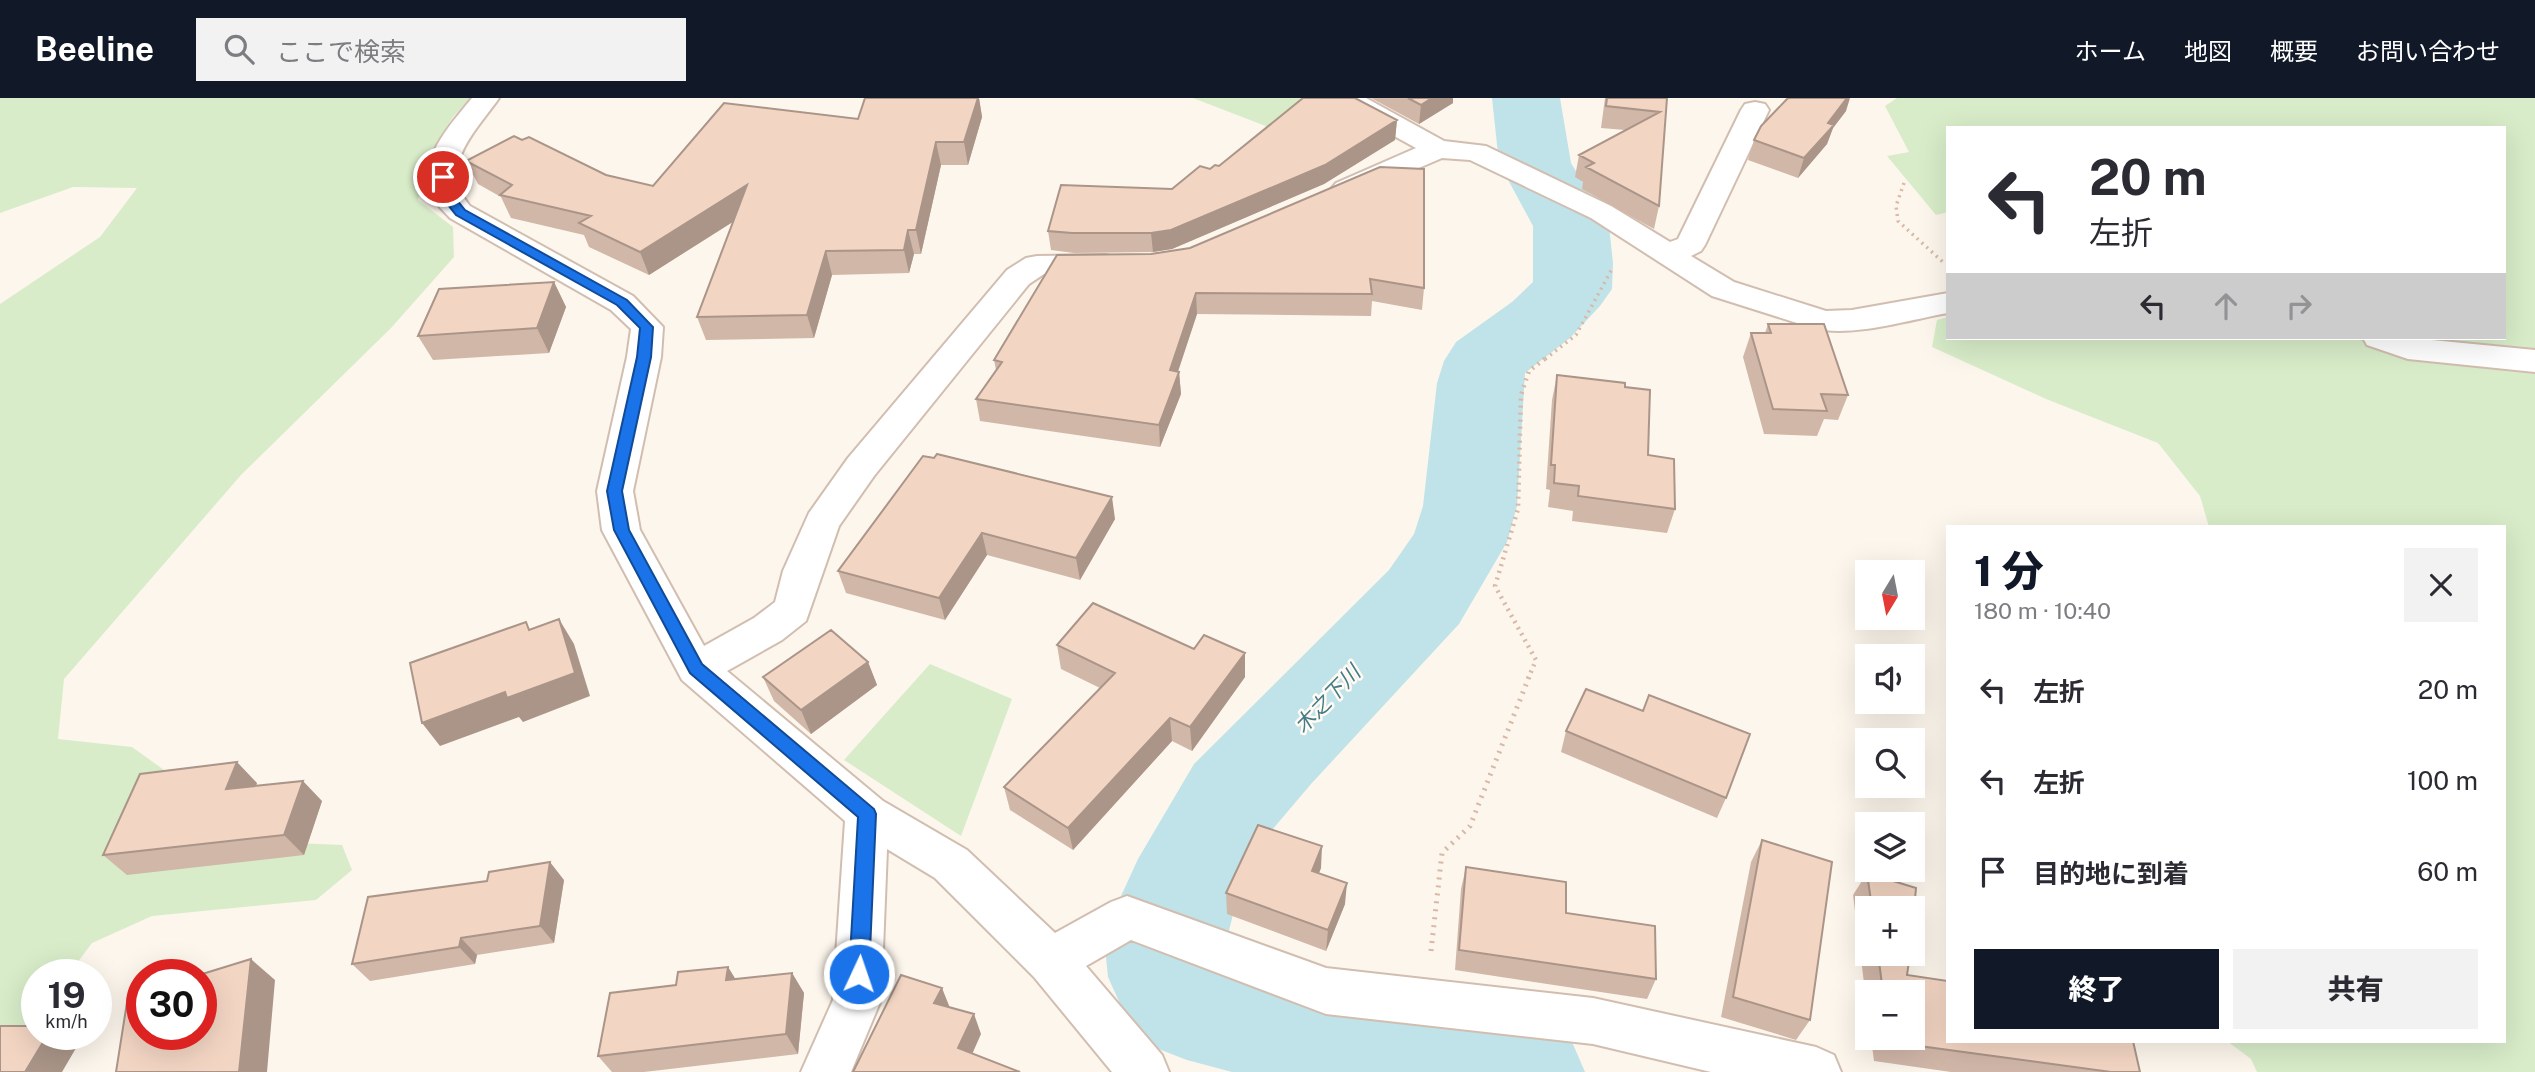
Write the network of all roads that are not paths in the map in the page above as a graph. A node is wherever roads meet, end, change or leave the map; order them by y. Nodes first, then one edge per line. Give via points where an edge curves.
1 (486, 98) edge
2 (1346, 98) edge
3 (1755, 110) dead end
4 (1437, 149) junction
5 (1316, 203) edge
6 (1670, 254) junction
7 (1140, 264) edge
8 (1946, 303) edge
9 (2385, 340) edge
10 (2535, 361) edge
11 (696, 669) junction
12 (867, 814) junction
13 (1051, 961) junction
14 (826, 1072) edge
15 (1144, 1072) edge
16 (1816, 1072) edge

1 - 11 street via 449,147 443,177 447,196 460,212 622,303 646,327 644,357 615,491 621,530
2 - 4 street
3 - 6 street via 1690,246
4 - 5 street
4 - 6 street via 1476,152 1496,160 1601,212
6 - 8 street via 1723,289 1824,321
7 - 11 street via 1037,265 1018,277 861,467 822,522 792,610 768,629
9 - 10 street via 2408,348
11 - 12 street
12 - 13 street via 951,864
12 - 14 street via 857,1000
13 - 15 street
13 - 16 street via 1127,917 1326,991 1593,1021

